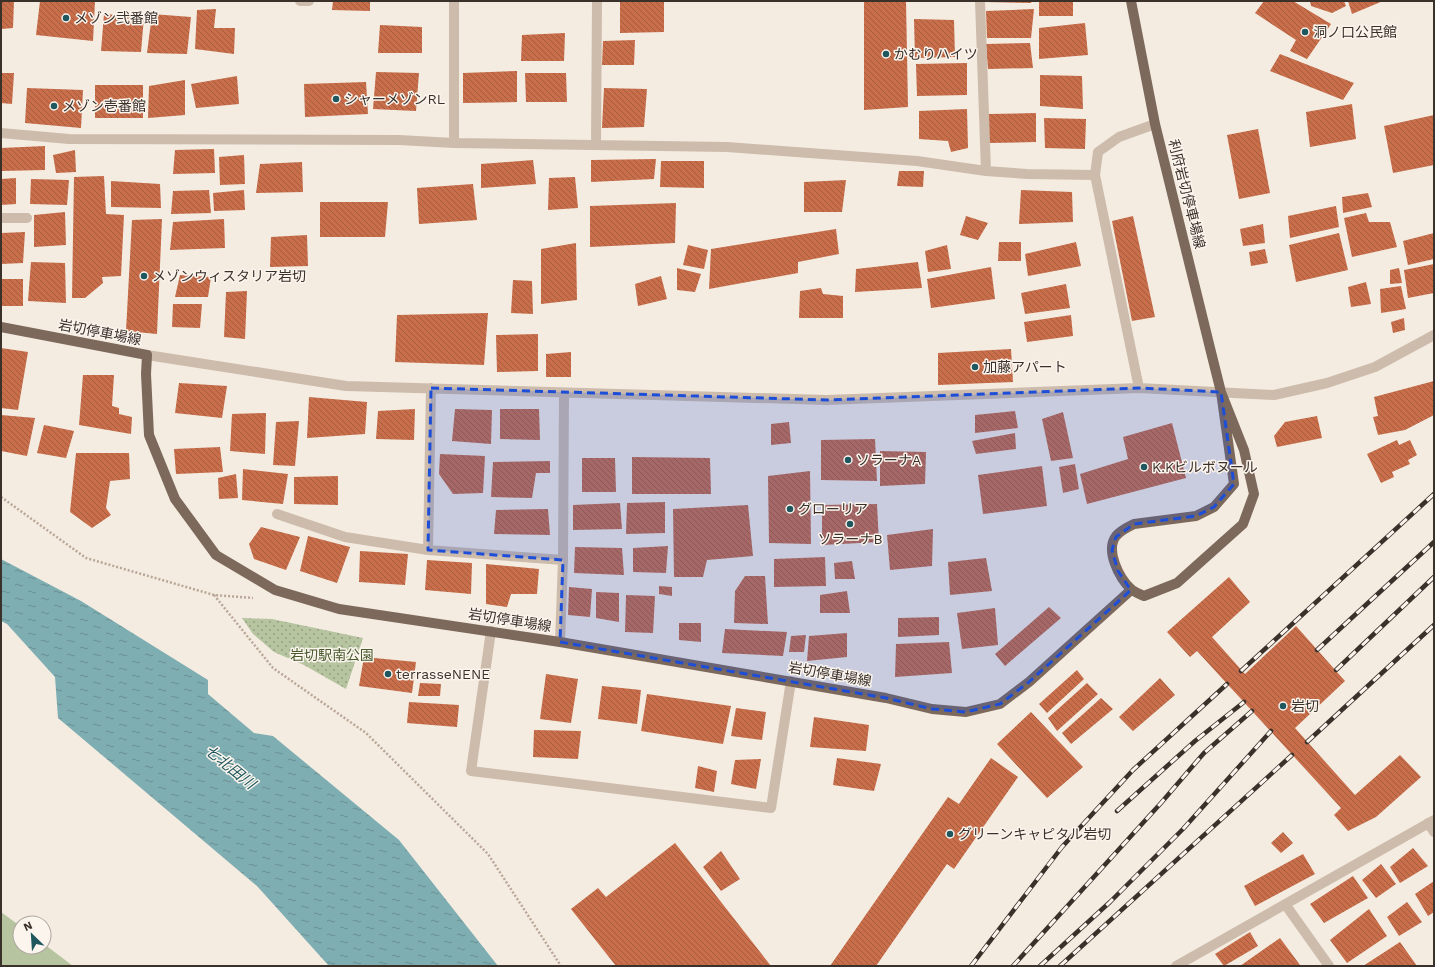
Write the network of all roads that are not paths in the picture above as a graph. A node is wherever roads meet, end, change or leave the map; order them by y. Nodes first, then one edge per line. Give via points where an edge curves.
1 (300, 1) edge
2 (310, 1) edge
3 (454, 1) edge
4 (597, 1) edge
5 (980, 1) edge
6 (1131, 1) edge
7 (1156, 124) junction
8 (1, 133) edge
9 (454, 143) junction
10 (596, 144) junction
11 (986, 171) junction
12 (1095, 175) junction
13 (1, 218) edge
14 (27, 218) dead end
15 (1, 327) edge
16 (1434, 335) edge
17 (147, 355) junction
18 (431, 388) junction
19 (1139, 388) junction
20 (1222, 392) junction
21 (564, 393) junction
22 (277, 514) dead end
23 (428, 550) junction
24 (563, 560) junction
25 (1131, 590) junction
26 (491, 631) junction
27 (560, 642) junction
28 (791, 681) junction
29 (1432, 825) edge
30 (1285, 904) junction
31 (1176, 966) edge
32 (1329, 966) edge

1 - 2 street
3 - 9 street
4 - 10 street
5 - 11 street
6 - 7 main road, 利府岩切停車場線
7 - 12 street via 1119,137 1098,152
7 - 20 main road, 利府岩切停車場線
8 - 9 street via 69,139 399,140
9 - 10 street
10 - 11 street via 727,147 917,161
11 - 12 street
12 - 19 street
13 - 14 street
15 - 17 main road, 岩切停車場線
16 - 20 street via 1376,367 1327,383 1274,395
17 - 18 street via 346,386
17 - 26 main road, 岩切停車場線 via 149,435 175,499 216,555 276,590 339,609
18 - 21 street
18 - 23 street
19 - 20 street
19 - 21 street via 827,400
20 - 25 main road, 利府岩切停車場線 via 1244,450 1254,494 1243,524 1177,583 1144,596
20 - 25 main road, 利府岩切停車場線 via 1234,484 1214,507 1196,516 1134,524 1116,536 1112,550 1118,571
21 - 24 street
22 - 23 street via 345,537
23 - 24 street
24 - 27 street
25 - 28 main road, 岩切停車場線 via 1029,682 1000,704 966,712 932,709
26 - 27 main road, 岩切停車場線
26 - 28 street via 471,771 771,808
27 - 28 main road, 岩切停車場線
29 - 30 street
30 - 31 street
30 - 32 street

